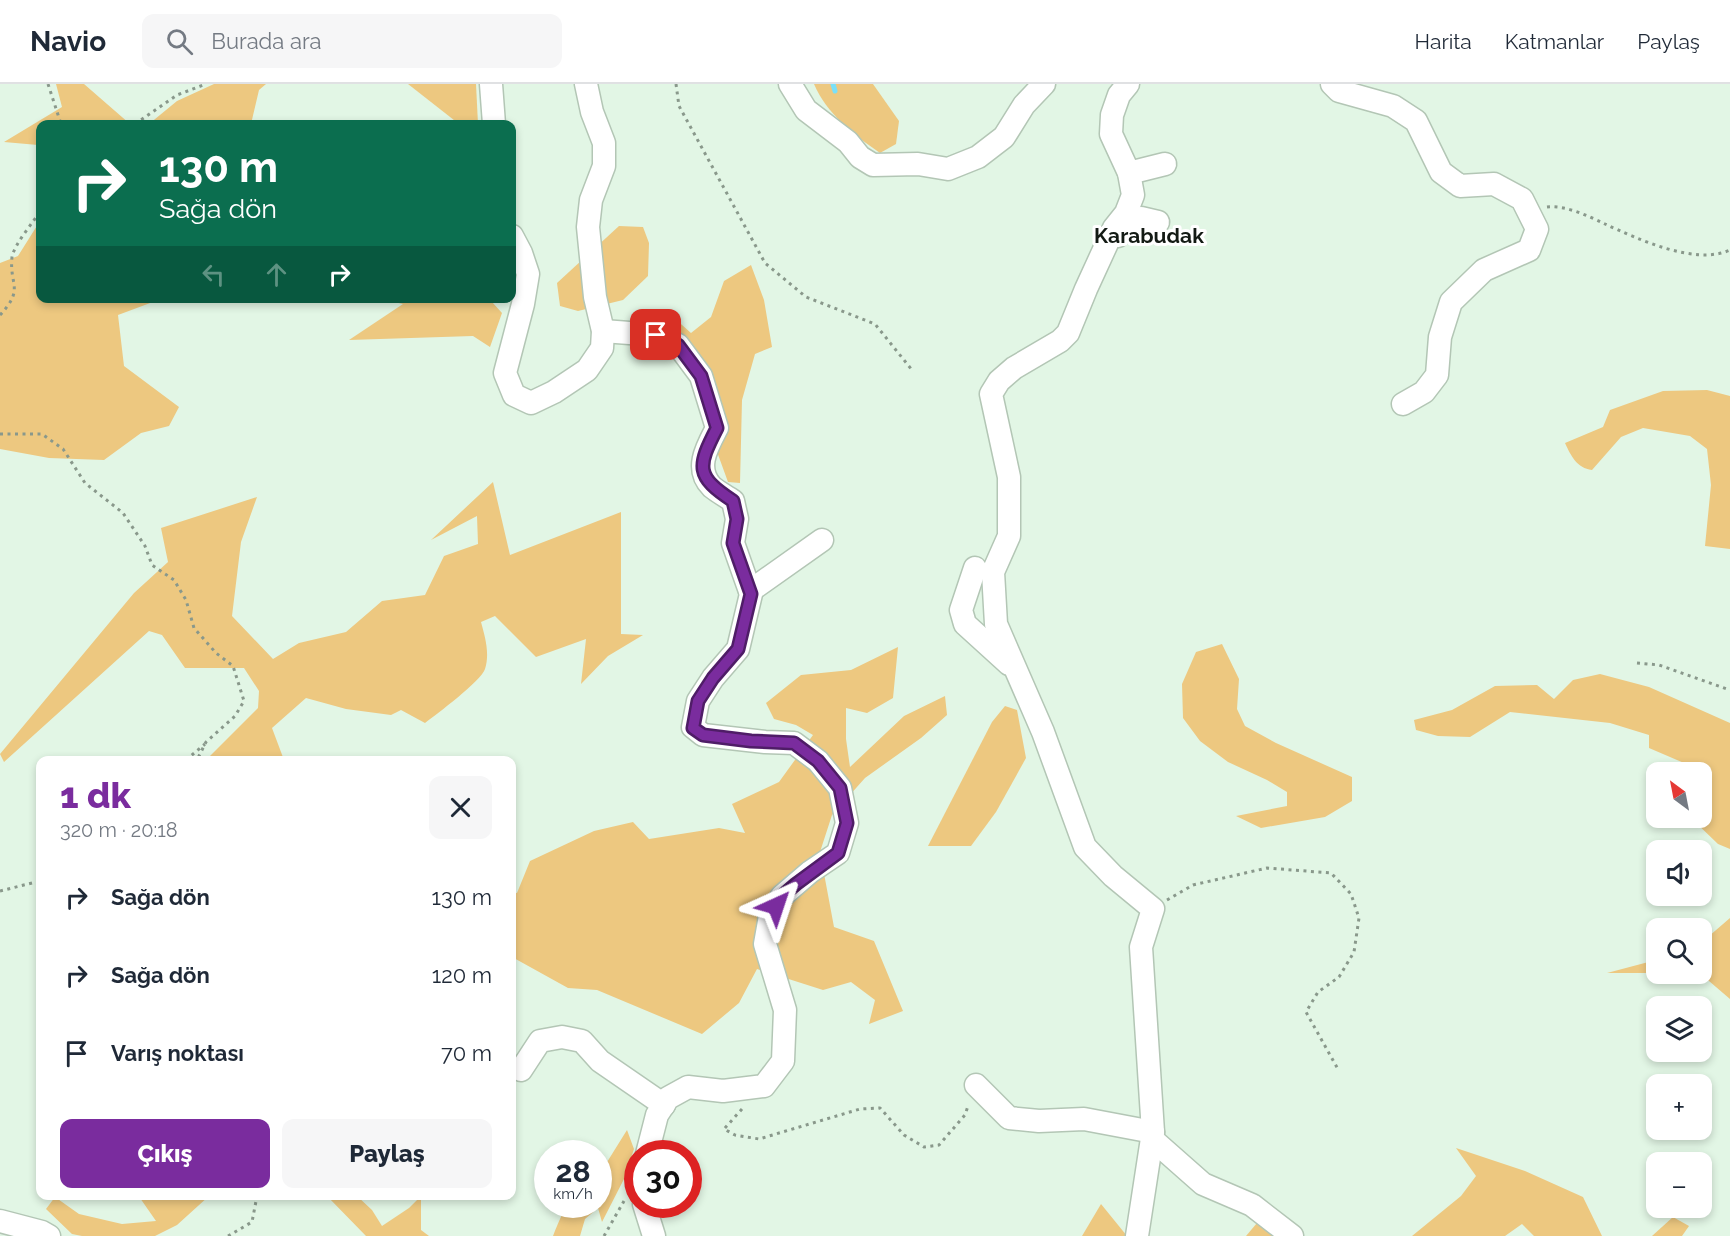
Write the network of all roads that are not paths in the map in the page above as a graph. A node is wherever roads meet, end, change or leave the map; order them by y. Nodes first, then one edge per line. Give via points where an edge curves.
1 (490, 84) edge
2 (586, 84) edge
3 (790, 84) edge
4 (1044, 84) edge
5 (1128, 84) edge
6 (1332, 84) edge
7 (494, 120) edge
8 (1165, 164) dead end
9 (1129, 173) junction
10 (1158, 222) dead end
11 (516, 244) edge
12 (1100, 259) junction
13 (603, 331) junction
14 (1403, 404) dead end
15 (822, 540) dead end
16 (975, 568) dead end
17 (750, 591) junction
18 (1017, 671) junction
19 (521, 1070) dead end
20 (976, 1085) road end
21 (664, 1105) junction
22 (1152, 1136) junction
23 (651, 1140) edge
24 (648, 1218) edge
25 (0, 1221) edge
26 (49, 1236) edge
27 (654, 1236) edge
28 (1137, 1236) edge
29 (1292, 1236) edge

1 - 7 street
2 - 13 street via 604,143 604,166 591,200 588,227 595,297
3 - 4 street via 806,110 873,165 918,164 948,170 978,157 1004,137 1024,105
5 - 9 street via 1112,115 1111,134
6 - 14 street via 1339,91 1392,106 1416,121 1440,172 1460,186 1494,184 1522,199 1537,229 1530,250 1484,270 1452,302 1440,337 1437,375 1424,392
8 - 9 street
9 - 12 street via 1133,195
10 - 12 street via 1140,218 1126,226
11 - 13 street via 528,274 505,373 514,395 531,403 587,370 602,348
12 - 18 street via 1068,333 1014,368 999,381 992,394 1009,477 1009,536 993,572 996,624
13 - 17 street via 656,335 678,345 701,376 717,428 705,452 702,471 711,487 733,501 737,519 733,543
15 - 17 street
16 - 18 street via 961,610 964,624
17 - 21 street via 738,649 698,701 693,728 703,735 794,743 818,761 840,788 847,823 838,853 782,896 770,916 765,944 785,1010 783,1061 764,1086 723,1091 688,1087 668,1098
18 - 22 street via 1085,847 1153,909 1141,948
19 - 21 street via 540,1041 562,1037 582,1041 600,1061
20 - 22 street via 1009,1118 1084,1119
21 - 23 street
22 - 28 street
22 - 29 street via 1203,1184 1252,1205
24 - 27 street
25 - 26 street

